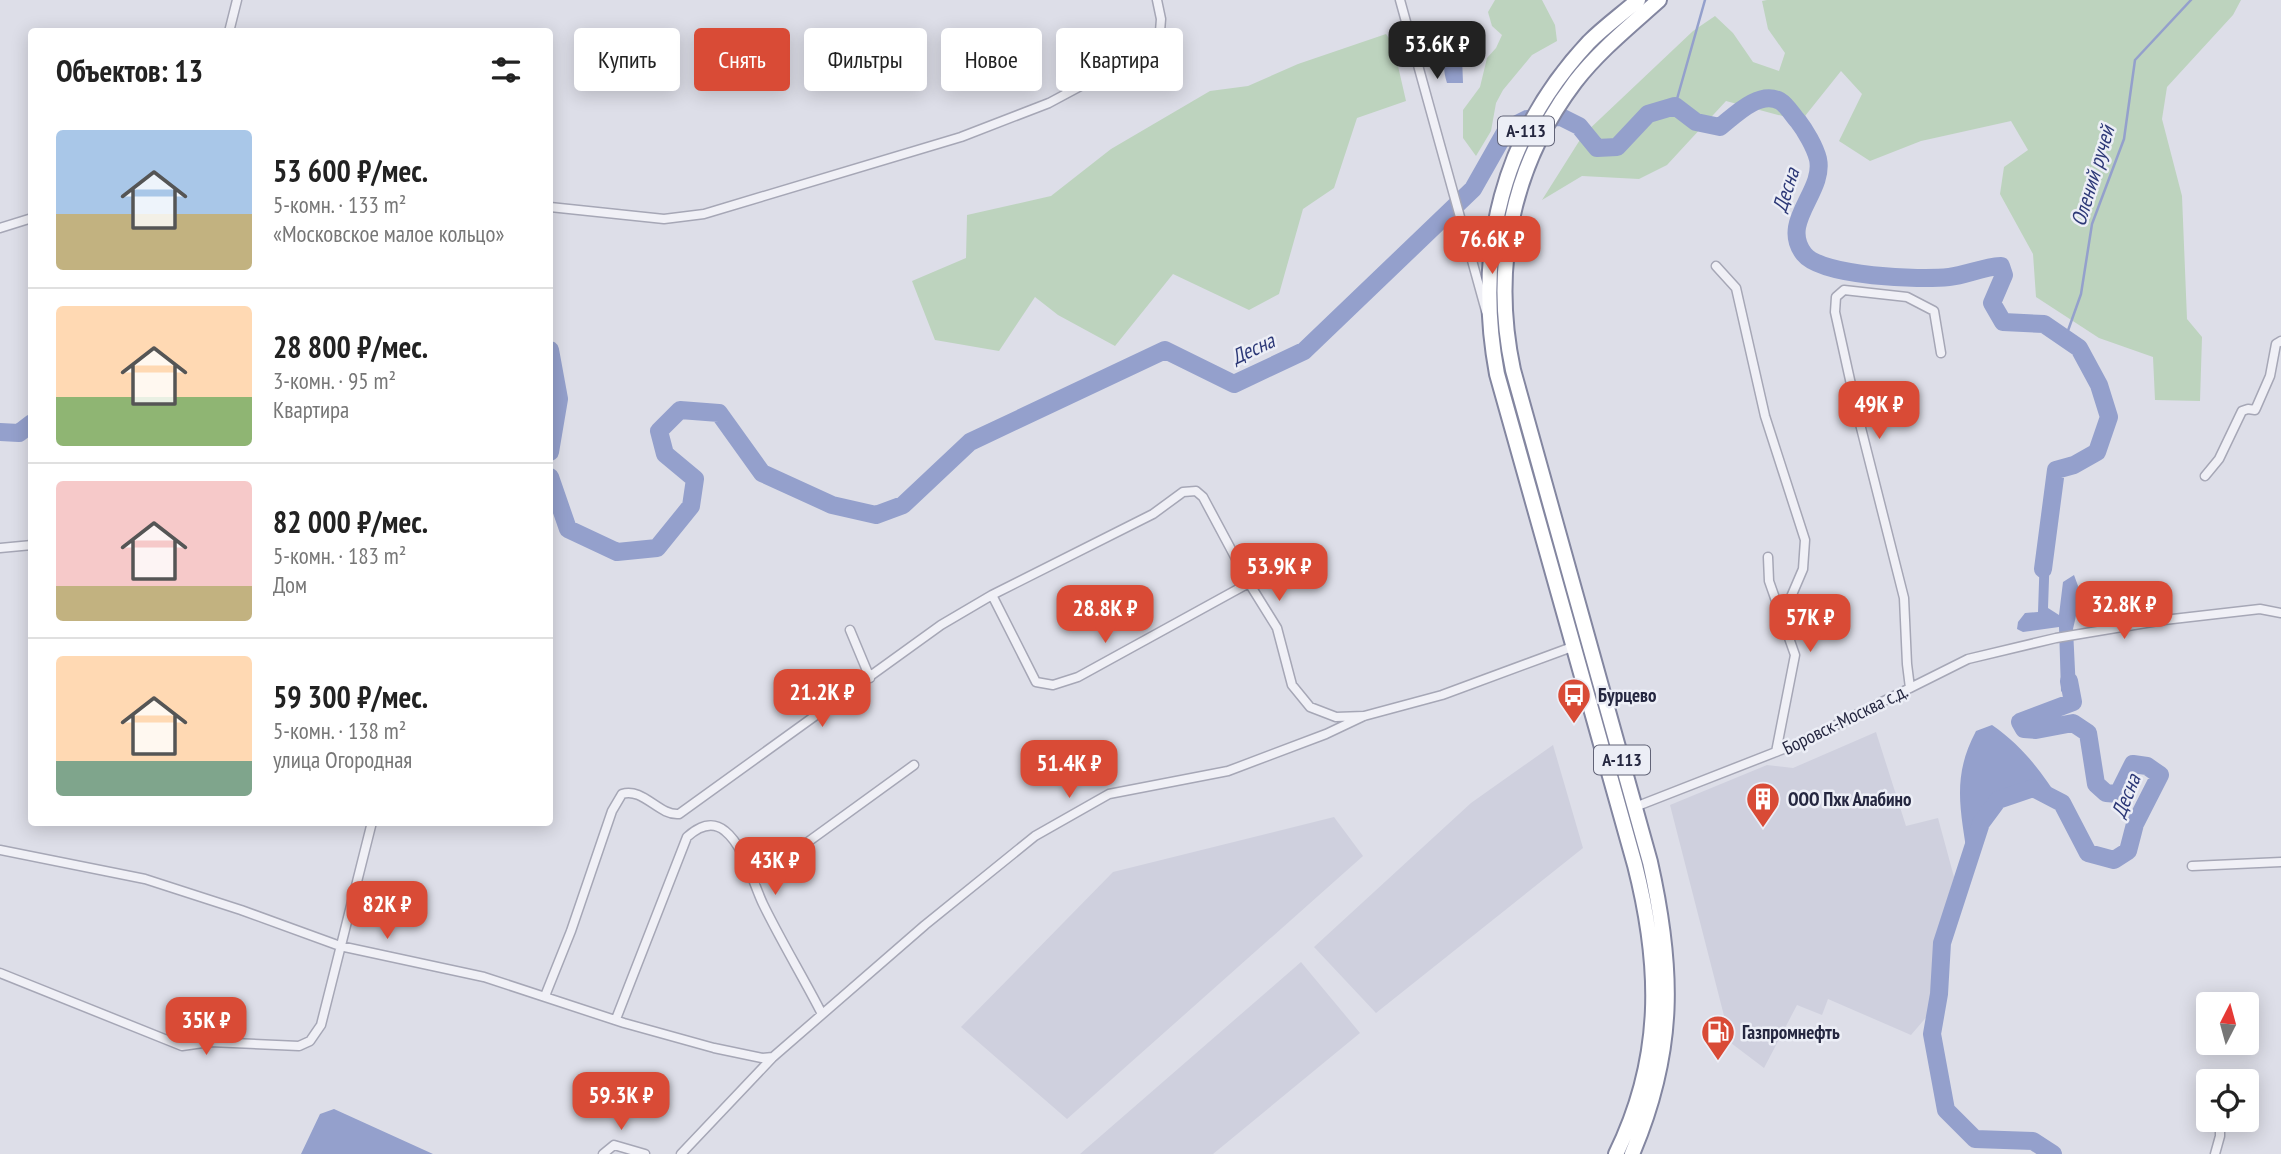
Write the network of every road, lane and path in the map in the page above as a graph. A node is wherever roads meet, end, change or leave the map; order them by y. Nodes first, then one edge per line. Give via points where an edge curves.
1 (237, 0) edge
2 (1157, 0) edge
3 (1400, 0) edge
4 (1638, 0) edge
5 (1659, 0) edge
6 (230, 28) edge
7 (553, 207) edge
8 (28, 219) edge
9 (0, 228) edge
10 (1500, 236) junction
11 (1716, 266) dead end
12 (1489, 324) junction
13 (2281, 341) edge
14 (1941, 353) dead end
15 (2205, 476) dead end
16 (28, 545) edge
17 (0, 548) edge
18 (1768, 557) dead end
19 (1249, 583) junction
20 (992, 594) junction
21 (2281, 613) edge
22 (1782, 618) junction
23 (850, 630) dead end
24 (1572, 647) junction
25 (870, 678) junction
26 (1910, 688) junction
27 (1364, 716) junction
28 (1776, 752) junction
29 (914, 765) dead end
30 (1635, 807) junction
31 (371, 826) edge
32 (0, 850) edge
33 (2281, 862) edge
34 (2192, 866) dead end
35 (754, 881) junction
36 (340, 946) junction
37 (0, 973) edge
38 (545, 996) junction
39 (822, 1014) junction
40 (616, 1019) junction
41 (773, 1057) junction
42 (2220, 1132) edge
43 (603, 1154) edge
44 (645, 1154) edge
45 (681, 1154) edge
46 (1616, 1154) edge
47 (1632, 1154) edge
48 (2215, 1154) edge

1 - 6 street
2 - 7 street via 1159,44 1049,103 961,137 705,214 664,219
3 - 12 street
4 - 10 highway, А-113 via 1591,40 1530,124 1501,193
5 - 10 highway, А-113 via 1576,81 1542,132
8 - 9 street
10 - 12 highway, А-113 via 1488,279
10 - 30 highway, А-113 via 1513,370
11 - 22 street via 1735,288 1765,416 1805,540 1803,569
12 - 24 highway, А-113 via 1497,374
13 - 15 street via 2276,344 2270,376 2255,410 2242,411
14 - 26 street via 1934,310 1908,297 1843,290 1836,297 1835,312 1858,416 1904,598
16 - 17 street
18 - 22 street via 1769,581
19 - 20 street via 1203,497 1191,491
19 - 20 street via 1094,669 1053,685 1036,682
19 - 27 street via 1277,628 1292,685 1310,706 1336,717
20 - 25 street
21 - 26 street, Боровск-Москва с.д. via 2260,609 2056,638 1968,659
22 - 28 street via 1795,655
23 - 25 street
24 - 27 street via 1442,695
24 - 46 highway, А-113 via 1635,865 1653,958 1653,1018 1646,1067
25 - 38 street via 679,814 668,813 631,792 622,794
26 - 28 street, Боровск-Москва с.д.
27 - 39 street via 1227,771 1109,794 1035,836
28 - 30 street, Боровск-Москва с.д.
29 - 35 street
30 - 47 highway, А-113 via 1662,914 1667,1015 1648,1112
31 - 36 street
32 - 36 street via 145,880
33 - 34 street
35 - 39 street
35 - 40 street via 726,831 705,826 687,836
36 - 37 street via 321,1026 310,1041 299,1046 210,1042 182,1046
36 - 38 street via 471,974
38 - 40 street
39 - 41 street
40 - 41 street via 713,1048
41 - 45 street
42 - 48 street
43 - 44 street via 614,1145

